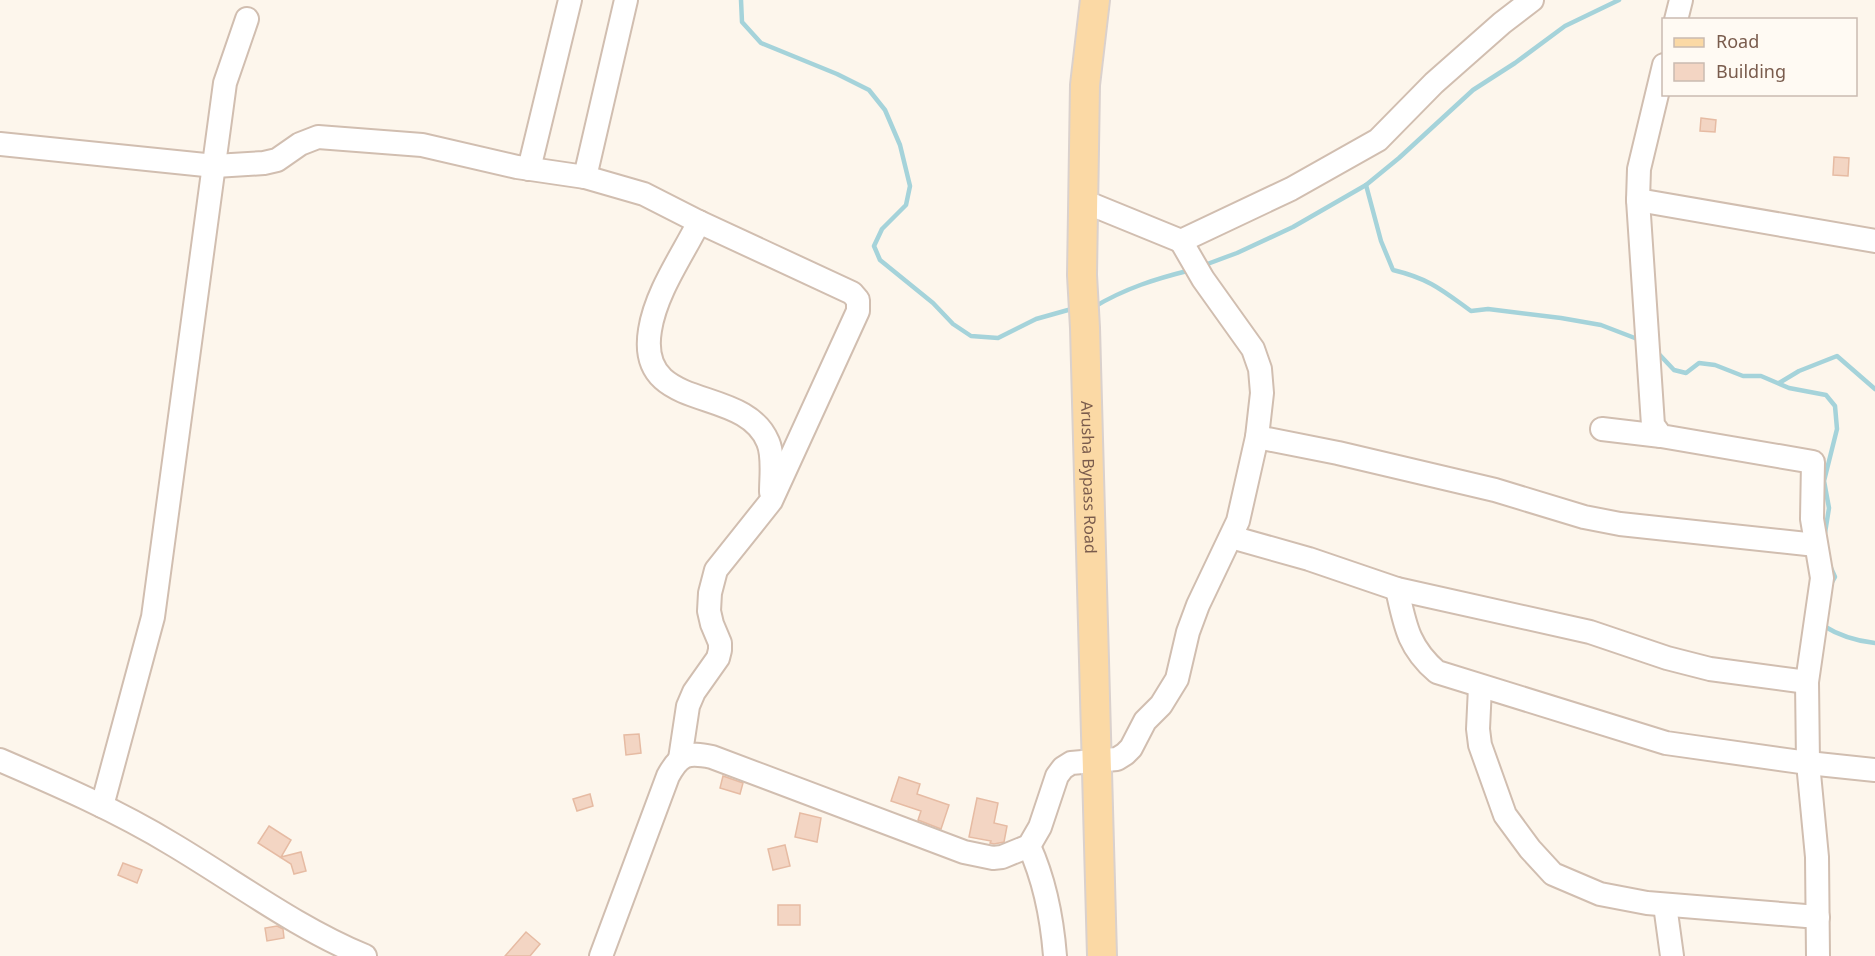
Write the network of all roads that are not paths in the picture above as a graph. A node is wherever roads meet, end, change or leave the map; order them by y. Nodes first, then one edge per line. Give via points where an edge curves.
1 (570, 0) edge
2 (626, 0) edge
3 (1095, 0) edge
4 (1498, 0) edge
5 (1532, 0) edge
6 (1681, 0) edge
7 (1676, 18) edge
8 (247, 20) dead end
9 (1502, 23) junction
10 (1662, 74) edge
11 (0, 144) edge
12 (215, 165) junction
13 (529, 169) junction
14 (585, 177) junction
15 (1638, 200) junction
16 (1083, 201) junction
17 (699, 222) junction
18 (1875, 241) edge
19 (1192, 260) junction
20 (1602, 429) dead end
21 (1661, 436) junction
22 (1257, 437) junction
23 (771, 501) junction
24 (1232, 537) junction
25 (1816, 545) junction
26 (1397, 589) junction
27 (1807, 682) junction
28 (1480, 687) junction
29 (680, 759) junction
30 (0, 760) edge
31 (1095, 760) junction
32 (1808, 763) junction
33 (1875, 770) edge
34 (102, 806) junction
35 (1029, 846) junction
36 (1665, 905) junction
37 (1818, 917) junction
38 (365, 956) edge
39 (601, 956) edge
40 (1055, 956) edge
41 (1102, 956) edge
42 (1672, 956) edge
43 (1818, 956) edge

1 - 13 street
2 - 14 street
3 - 16 main road, Arusha Bypass Road via 1085,85
4 - 9 street
5 - 9 street
6 - 7 street
8 - 12 street via 225,83
9 - 19 street via 1434,83 1378,140 1291,189
10 - 15 street via 1640,169
11 - 12 street
12 - 13 street via 277,160 318,137 422,145
12 - 34 street via 153,617
13 - 14 street
14 - 17 street via 660,200
15 - 18 street
15 - 21 street via 1653,425
16 - 19 street
16 - 31 main road, Arusha Bypass Road
17 - 23 street via 659,299 650,328 649,358 667,384 734,410 764,434 771,453
17 - 23 street via 852,293 858,300 858,311
19 - 22 street via 1253,349 1262,393
20 - 21 street
21 - 25 street via 1813,462 1812,519
22 - 24 street via 1244,503
22 - 25 street via 1495,490 1593,519
23 - 29 street via 716,570 709,611 720,650 688,706
24 - 26 street
24 - 31 street via 1198,605 1177,679 1168,696 1145,721 1125,754 1117,759
25 - 27 street via 1822,578
26 - 27 street via 1590,632 1710,669
26 - 28 street via 1413,645 1424,660 1437,672
27 - 32 street
28 - 32 street via 1666,743
28 - 36 street via 1480,745 1505,815 1530,849 1553,874 1571,883 1600,894
29 - 35 street via 694,753 712,756 964,852 993,858
29 - 39 street via 668,776
30 - 34 street
31 - 35 street via 1063,768
31 - 41 main road, Arusha Bypass Road
32 - 33 street
32 - 37 street
34 - 38 street via 171,843 340,946
35 - 40 street via 1046,891
36 - 37 street
36 - 42 street
37 - 43 street

